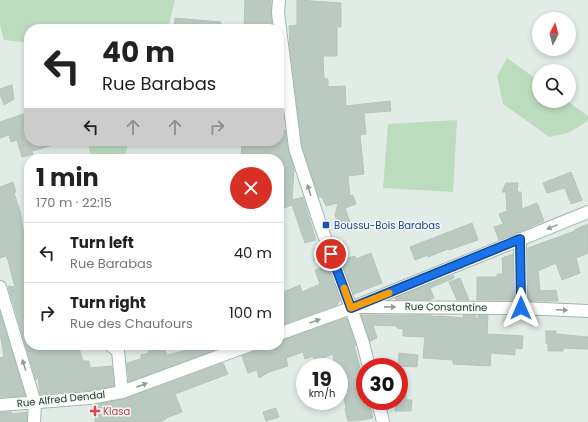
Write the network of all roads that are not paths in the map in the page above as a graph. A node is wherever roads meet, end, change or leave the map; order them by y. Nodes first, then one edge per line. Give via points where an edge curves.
1 (279, 0) edge
2 (280, 24) edge
3 (284, 57) edge
4 (588, 212) edge
5 (520, 239) junction
6 (0, 287) edge
7 (351, 308) junction
8 (521, 308) junction
9 (588, 311) edge
10 (284, 332) edge
11 (117, 350) edge
12 (236, 350) edge
13 (366, 358) edge
14 (122, 392) junction
15 (35, 403) junction
16 (0, 405) edge
17 (380, 410) edge
18 (34, 422) edge
19 (383, 422) edge

2 -> 1 street
7 -> 3 street via 321,227 296,148
4 -> 5 street
5 - 7 street
5 - 8 street
15 -> 6 street
7 -> 8 street, Rue Constantine
10 -> 7 street
7 - 13 street
8 -> 9 street, Rue Constantine
11 - 14 street
14 -> 12 street, Rue Alfred Dendal
14 - 15 street, Rue Alfred Dendal
15 - 16 street, Rue Alfred Dendal
15 - 18 street
17 - 19 street

